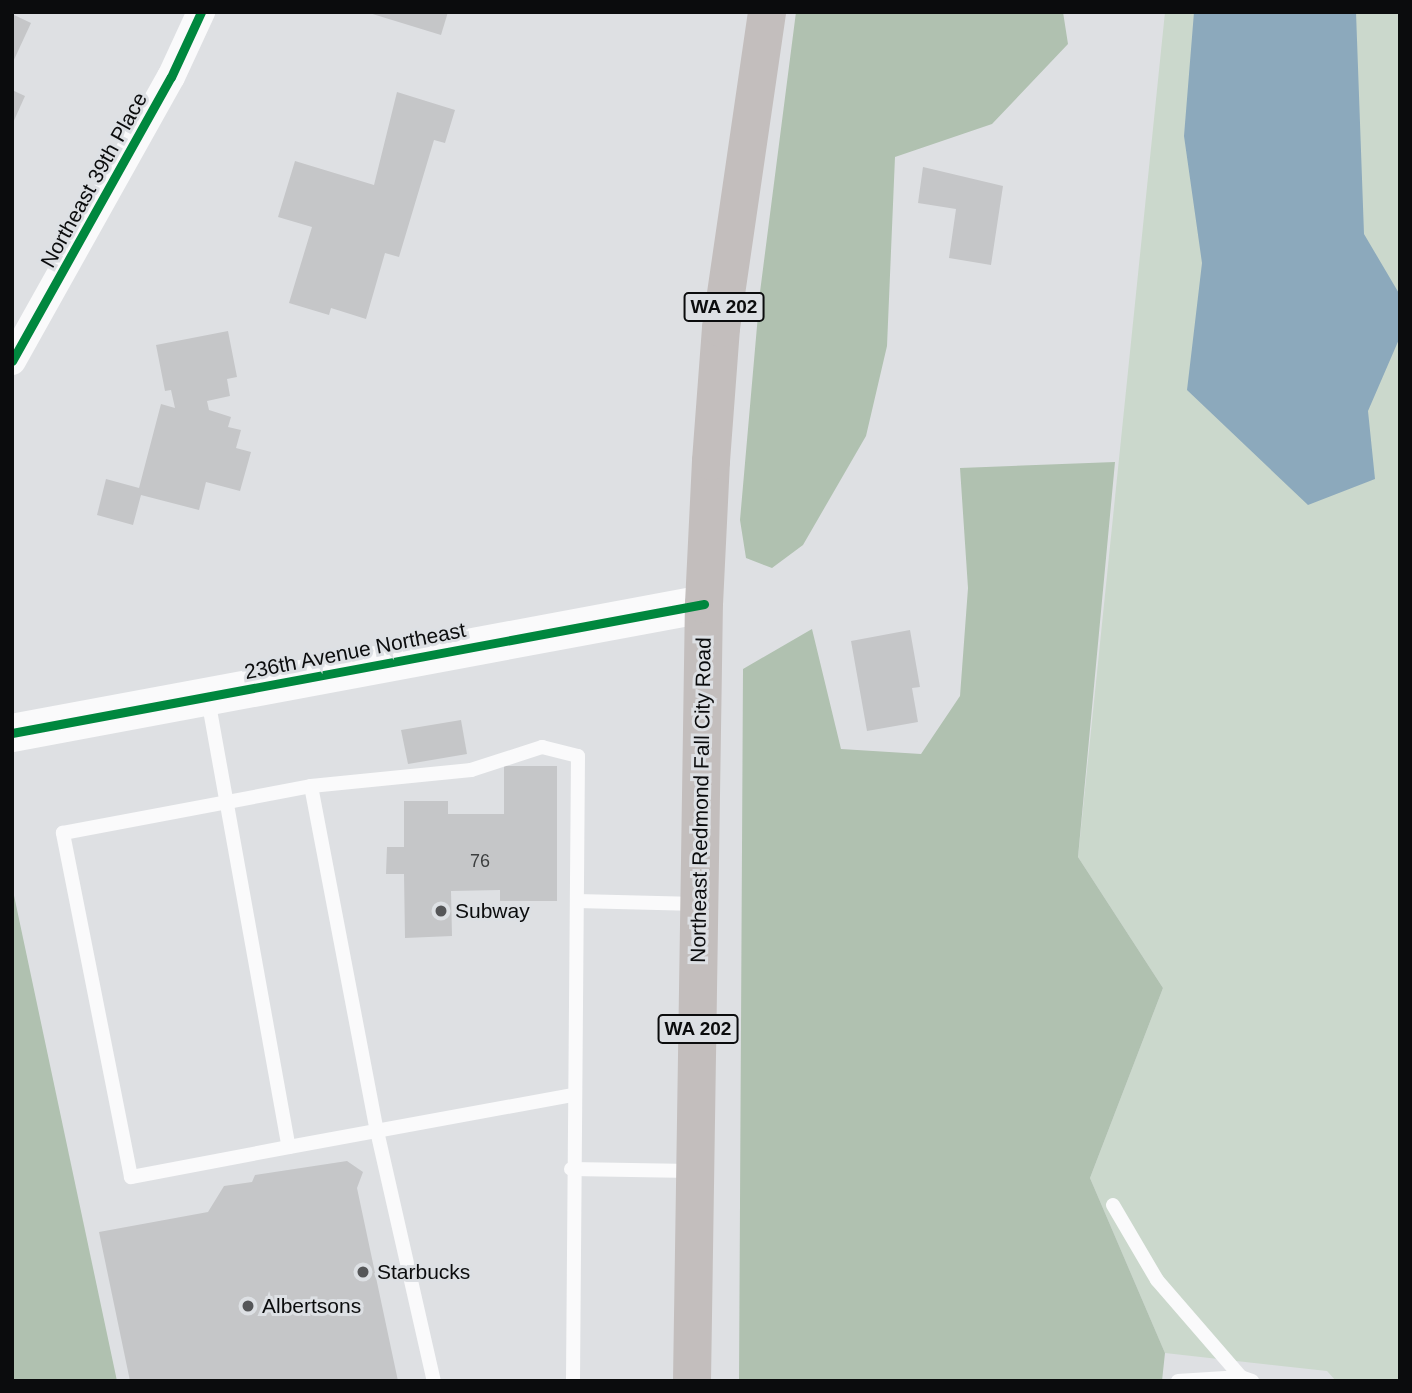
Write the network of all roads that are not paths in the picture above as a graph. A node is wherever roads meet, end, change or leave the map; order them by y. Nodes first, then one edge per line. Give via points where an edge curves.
1 (201, 12) edge
2 (767, 12) edge
3 (12, 361) edge
4 (704, 604) junction
5 (208, 697) junction
6 (12, 733) edge
7 (311, 786) junction
8 (226, 801) junction
9 (577, 901) junction
10 (700, 904) junction
11 (573, 1095) junction
12 (377, 1131) junction
13 (289, 1147) junction
14 (571, 1169) junction
15 (695, 1171) junction
16 (1113, 1205) dead end
17 (1247, 1379) edge
18 (434, 1381) edge
19 (573, 1381) edge
20 (692, 1381) edge
21 (1178, 1381) edge

1 - 3 street, Northeast 39th Place via 171,77
2 - 4 main road, Northeast Redmond Fall City Road / WA 202 via 721,328
4 - 5 street, 236th Avenue Northeast
4 - 10 main road, Northeast Redmond Fall City Road / WA 202
5 - 6 street, 236th Avenue Northeast
5 - 8 lane
7 - 8 lane
7 - 9 lane via 471,770 542,747 578,756
7 - 12 lane
8 - 13 lane
8 - 13 lane via 63,833 131,1177
9 - 10 lane
9 - 11 lane
10 - 15 main road, Northeast Redmond Fall City Road / WA 202
11 - 12 lane
11 - 14 lane
12 - 13 lane
12 - 18 lane
14 - 15 lane
14 - 19 lane
15 - 20 main road, Northeast Redmond Fall City Road / WA 202
16 - 17 lane via 1157,1280
17 - 21 lane

